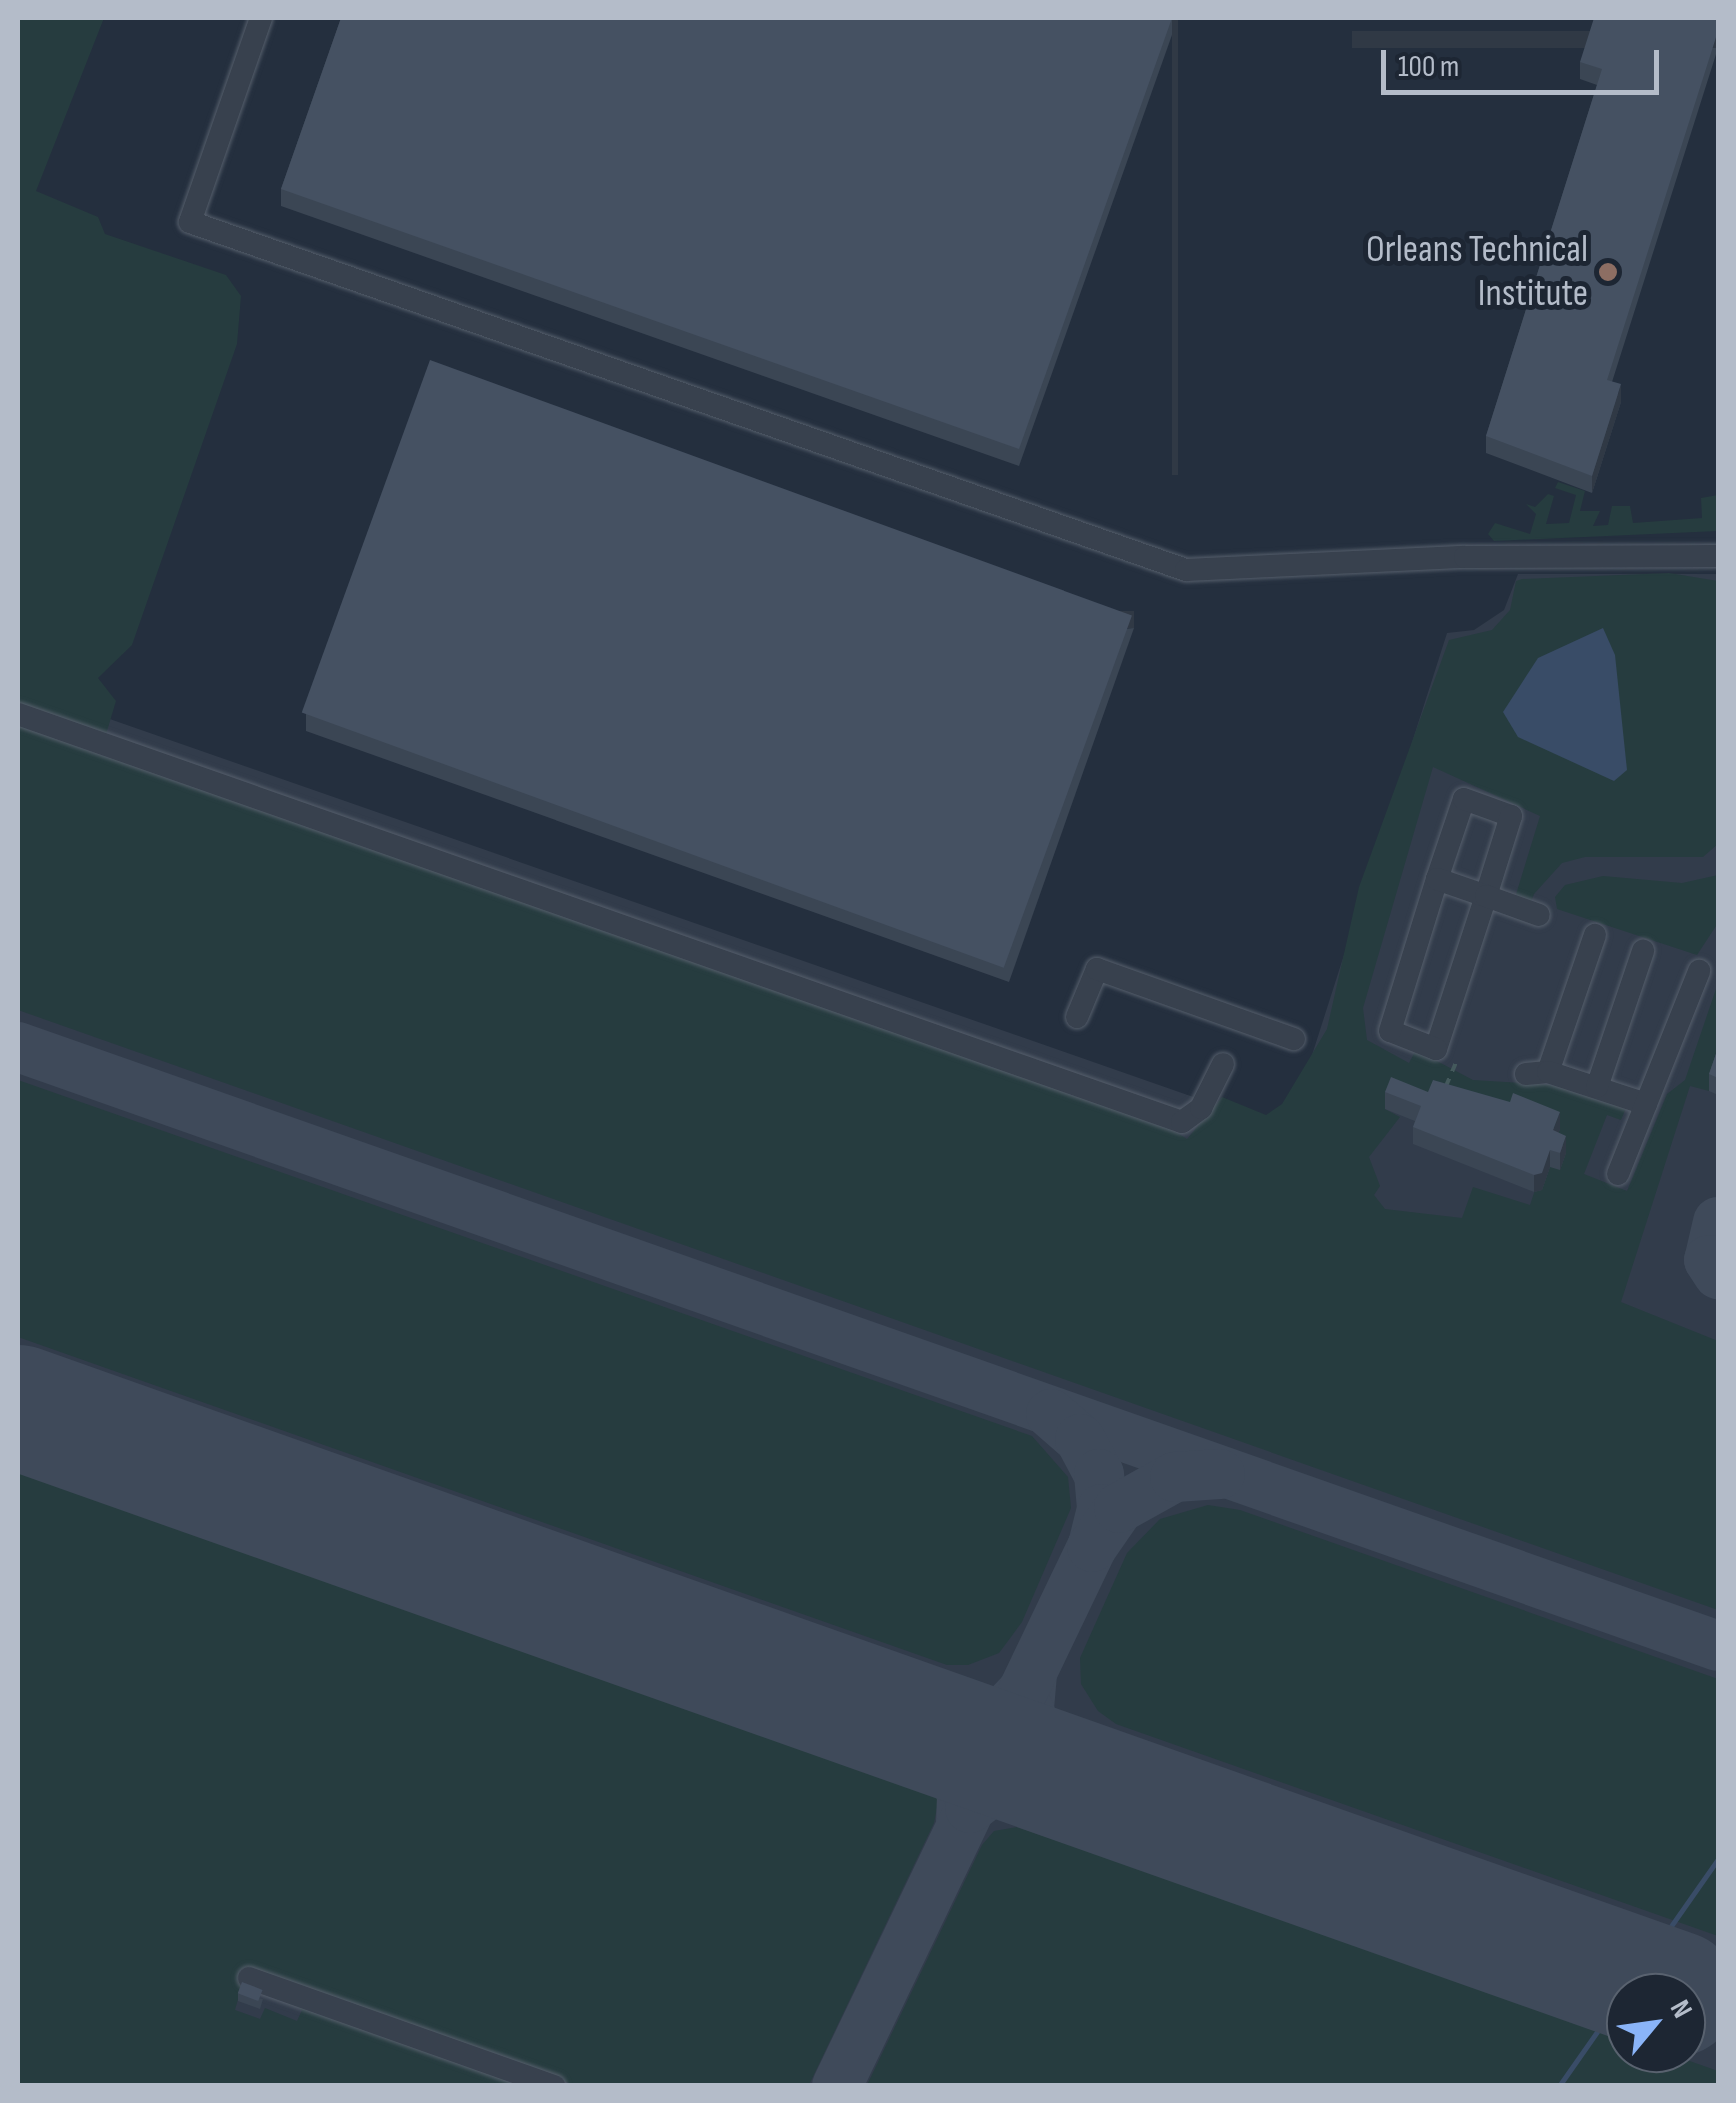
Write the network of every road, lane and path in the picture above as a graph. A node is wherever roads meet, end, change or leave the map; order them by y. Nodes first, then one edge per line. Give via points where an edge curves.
1 (261, 18) edge
2 (1718, 556) edge
3 (18, 714) edge
4 (1437, 879) junction
5 (1486, 896) junction
6 (1539, 915) dead end
7 (1595, 935) dead end
8 (1643, 952) dead end
9 (1698, 971) dead end
10 (1077, 1017) dead end
11 (1294, 1040) dead end
12 (1456, 1063) dead end
13 (1223, 1064) dead end
14 (1596, 1088) junction
15 (1441, 1100) edge
16 (1646, 1104) junction
17 (1618, 1174) dead end
18 (249, 1978) dead end
19 (554, 2086) edge

1 - 2 lane via 190,222 1186,570 1465,557
3 - 13 lane via 1182,1122 1201,1108
4 - 5 lane
4 - 5 lane via 1464,798 1511,816
4 - 5 lane via 1390,1031 1436,1049
5 - 6 lane
7 - 14 lane via 1537,1073
8 - 14 lane
9 - 16 lane
10 - 11 lane via 1098,968
12 - 15 path
14 - 16 lane
16 - 17 lane
18 - 19 lane

